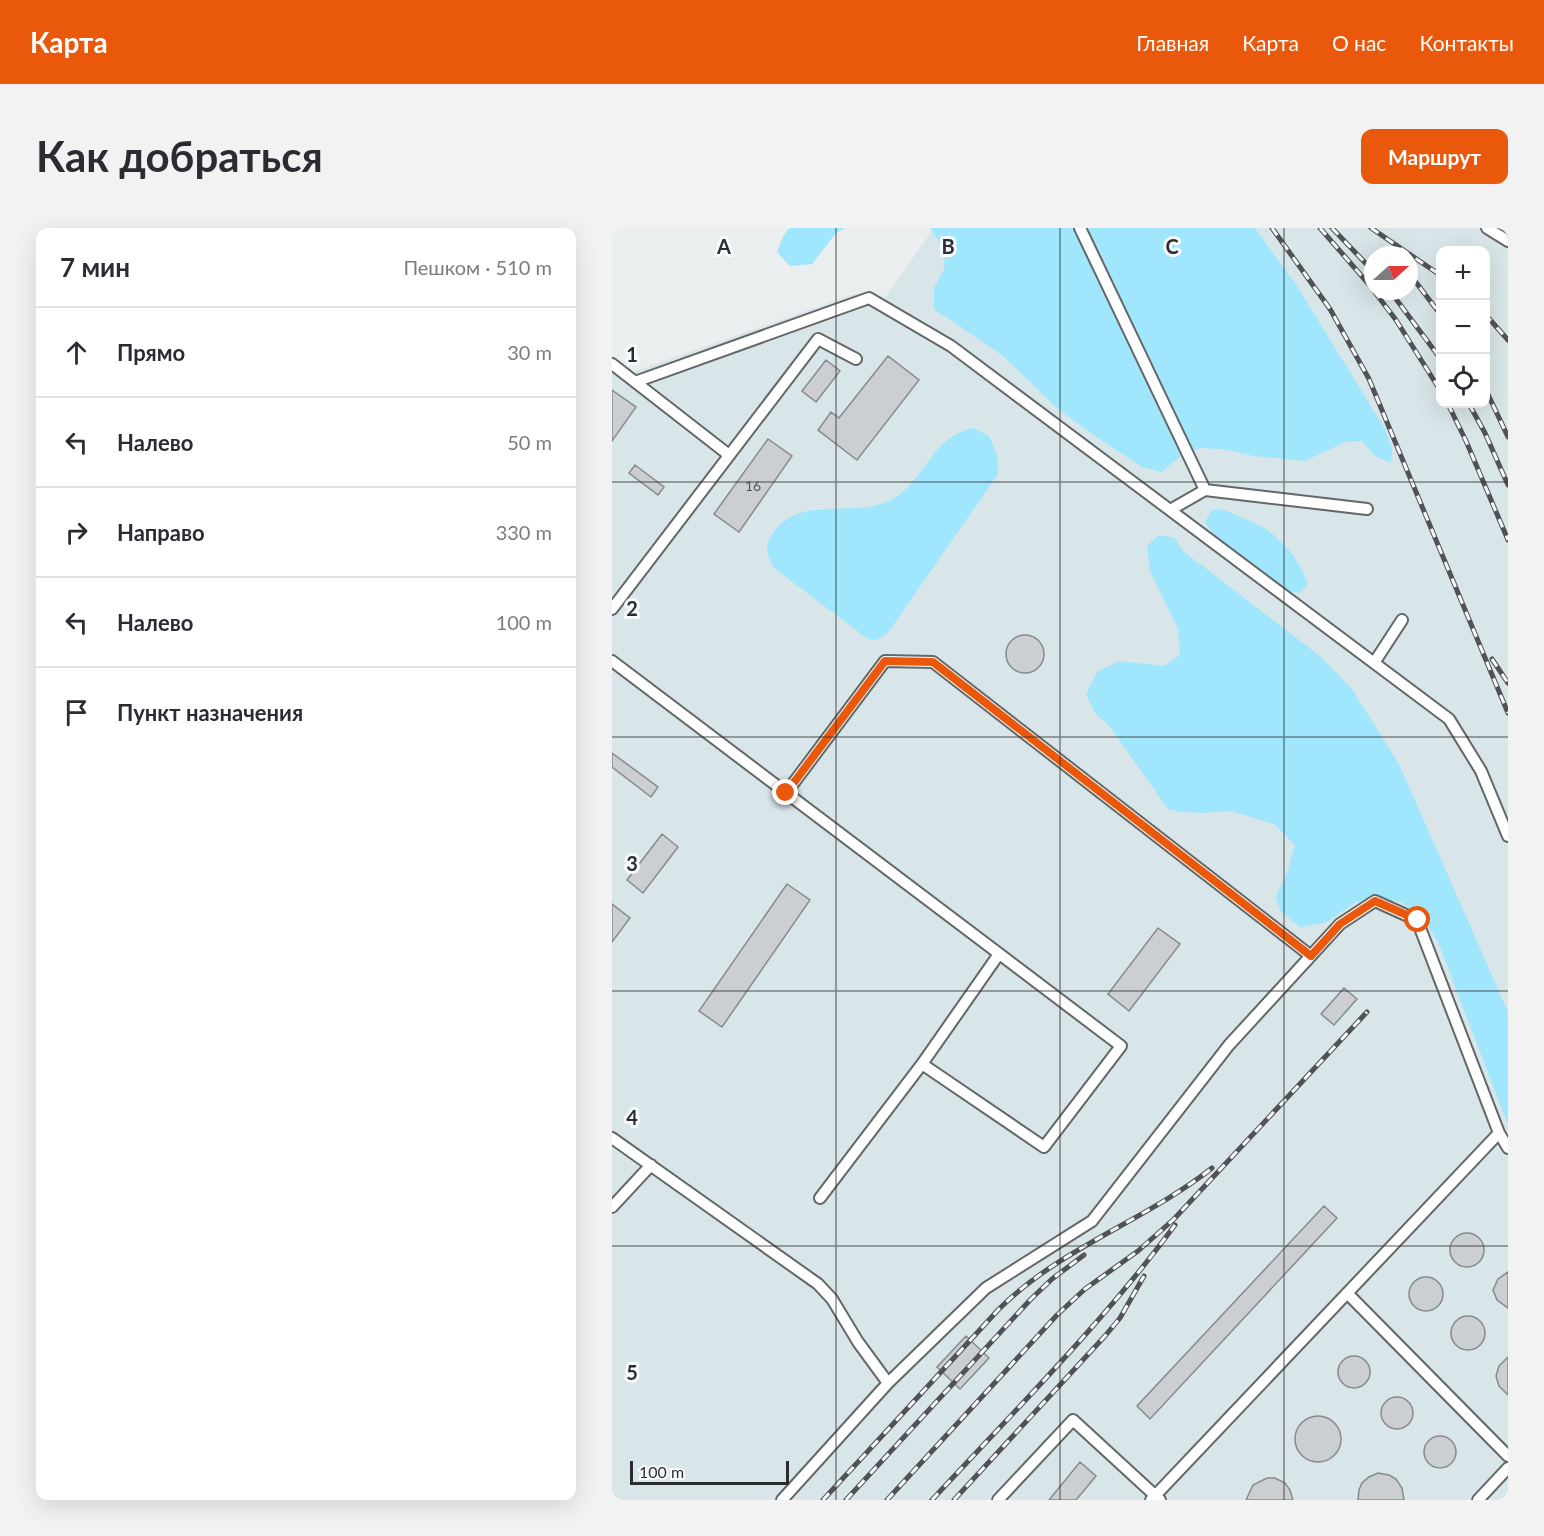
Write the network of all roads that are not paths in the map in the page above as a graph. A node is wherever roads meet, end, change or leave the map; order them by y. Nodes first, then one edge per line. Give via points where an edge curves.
1 (1080, 228) edge
2 (1488, 228) edge
3 (1508, 241) edge
4 (856, 359) dead end
5 (612, 364) edge
6 (635, 382) junction
7 (729, 455) junction
8 (1204, 490) junction
9 (1367, 509) dead end
10 (1170, 510) junction
11 (612, 609) edge
12 (1402, 620) dead end
13 (612, 661) edge
14 (1374, 663) junction
15 (786, 793) junction
16 (1508, 836) edge
17 (999, 954) junction
18 (1311, 956) junction
19 (922, 1064) junction
20 (1499, 1133) junction
21 (612, 1138) edge
22 (1508, 1148) edge
23 (651, 1165) junction
24 (820, 1198) dead end
25 (612, 1207) edge
26 (1347, 1293) junction
27 (888, 1383) junction
28 (1508, 1456) edge
29 (1508, 1468) edge
30 (1155, 1498) edge
31 (782, 1500) edge
32 (998, 1500) edge
33 (1478, 1500) edge

1 - 8 lane
2 - 3 lane
4 - 7 lane via 818,339
5 - 6 lane
6 - 7 lane
6 - 10 lane via 869,298 951,346
7 - 11 lane
8 - 9 lane
8 - 10 lane
10 - 14 lane
12 - 14 lane
13 - 15 lane
14 - 16 lane via 1449,719 1481,771
15 - 17 lane
15 - 18 lane via 885,661 933,662
17 - 19 lane
17 - 19 lane via 1121,1046 1044,1147
18 - 20 lane via 1340,924 1375,901 1418,920
18 - 27 lane via 1229,1045 1092,1221 986,1288
19 - 24 lane
20 - 22 lane
20 - 26 lane
21 - 23 lane
23 - 25 lane
23 - 27 lane via 818,1284
26 - 28 lane
26 - 30 lane
27 - 31 lane
29 - 33 lane
30 - 32 lane via 1073,1420

